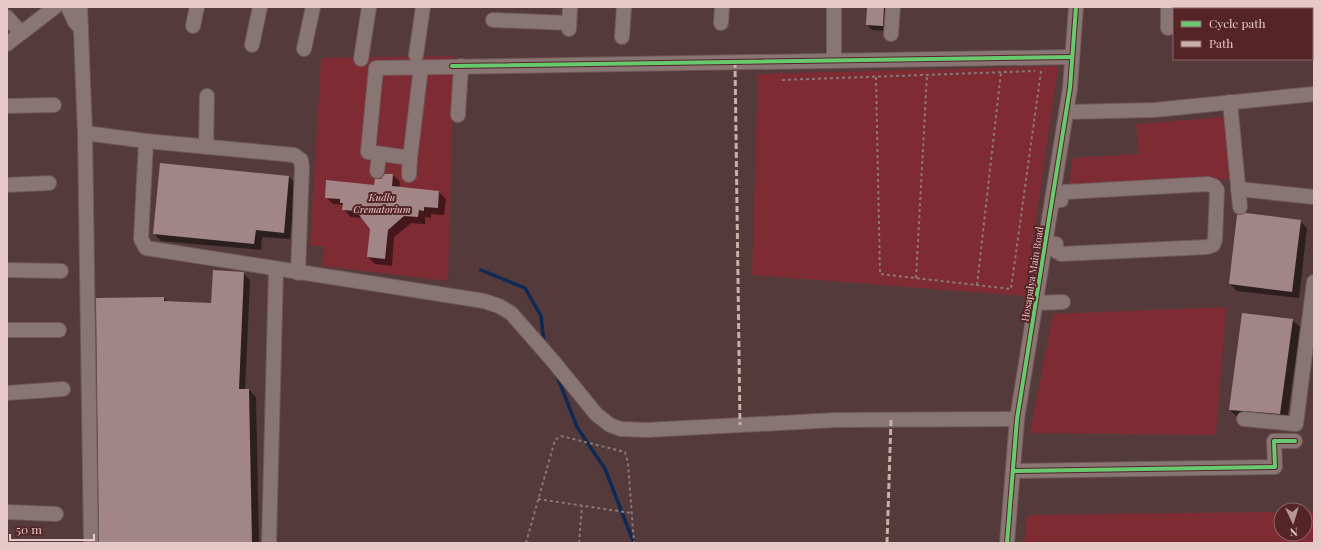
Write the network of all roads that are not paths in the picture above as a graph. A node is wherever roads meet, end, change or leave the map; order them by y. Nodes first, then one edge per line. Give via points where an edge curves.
1 (55, 7) edge
2 (68, 7) edge
3 (80, 7) edge
4 (197, 7) edge
5 (260, 7) edge
6 (313, 7) edge
7 (369, 7) edge
8 (423, 7) edge
9 (570, 7) edge
10 (624, 7) edge
11 (722, 7) edge
12 (834, 7) edge
13 (893, 7) edge
14 (1076, 7) edge
15 (1168, 7) edge
16 (7, 17) edge
17 (493, 20) dead end
18 (721, 22) dead end
19 (193, 26) dead end
20 (81, 28) junction
21 (1168, 28) dead end
22 (21, 33) junction
23 (891, 34) dead end
24 (622, 37) dead end
25 (7, 44) edge
26 (252, 45) dead end
27 (304, 49) dead end
28 (1072, 57) junction
29 (361, 59) dead end
30 (834, 60) junction
31 (419, 61) junction
32 (456, 66) junction
33 (1314, 94) edge
34 (207, 96) dead end
35 (1230, 102) junction
36 (54, 105) dead end
37 (7, 106) edge
38 (1066, 112) junction
39 (458, 115) dead end
40 (85, 133) junction
41 (146, 141) junction
42 (206, 147) junction
43 (379, 154) junction
44 (410, 158) junction
45 (377, 171) dead end
46 (409, 175) dead end
47 (50, 183) dead end
48 (7, 185) edge
49 (1238, 189) junction
50 (1314, 197) edge
51 (1052, 201) junction
52 (1240, 207) dead end
53 (1045, 243) junction
54 (7, 270) edge
55 (276, 270) junction
56 (61, 271) dead end
57 (298, 273) junction
58 (1314, 282) edge
59 (1036, 302) junction
60 (1063, 302) dead end
61 (7, 330) edge
62 (59, 330) dead end
63 (63, 389) dead end
64 (7, 393) edge
65 (1244, 418) dead end
66 (1017, 419) junction
67 (1295, 441) dead end
68 (1013, 470) junction
69 (7, 512) edge
70 (56, 514) dead end
71 (91, 543) edge
72 (269, 543) edge
73 (1007, 543) edge

1 - 22 street
2 - 20 street
3 - 20 street
4 - 19 street
5 - 26 street
6 - 27 street
7 - 29 street
8 - 31 street
9 - 17 street via 569,26
10 - 24 street
11 - 18 street
12 - 30 street
13 - 23 street
14 - 28 street, Hosapalya Main Road
15 - 21 street
16 - 22 street
20 - 40 street
22 - 25 street
28 - 30 street
28 - 38 street, Hosapalya Main Road
30 - 32 street
31 - 32 street
31 - 43 street via 376,68 368,152
31 - 44 street
32 - 39 street
33 - 35 street
34 - 42 street
35 - 38 street via 1154,110
35 - 49 street
36 - 37 street
38 - 51 street, Hosapalya Main Road
40 - 41 street
40 - 71 street
41 - 42 street
41 - 55 street via 141,239 146,248
42 - 57 street via 294,155 301,160
43 - 44 street
43 - 45 street
44 - 46 street
47 - 48 street
49 - 50 street
49 - 52 street
51 - 53 street, Hosapalya Main Road
51 - 53 street via 1061,200 1065,192 1208,184 1217,190 1215,240 1213,245 1207,247 1061,254 1056,251 1056,244
53 - 59 street, Hosapalya Main Road
54 - 56 street
55 - 57 street
55 - 72 street
57 - 66 street via 484,301 498,306 511,314 544,350 596,414 610,425 621,429 647,430 836,420
58 - 65 street via 1296,424
59 - 60 street
59 - 66 street, Hosapalya Main Road
61 - 62 street
63 - 64 street
66 - 68 street, Hosapalya Main Road
67 - 68 street via 1274,441 1275,468
68 - 73 street, Hosapalya Main Road
69 - 70 street

